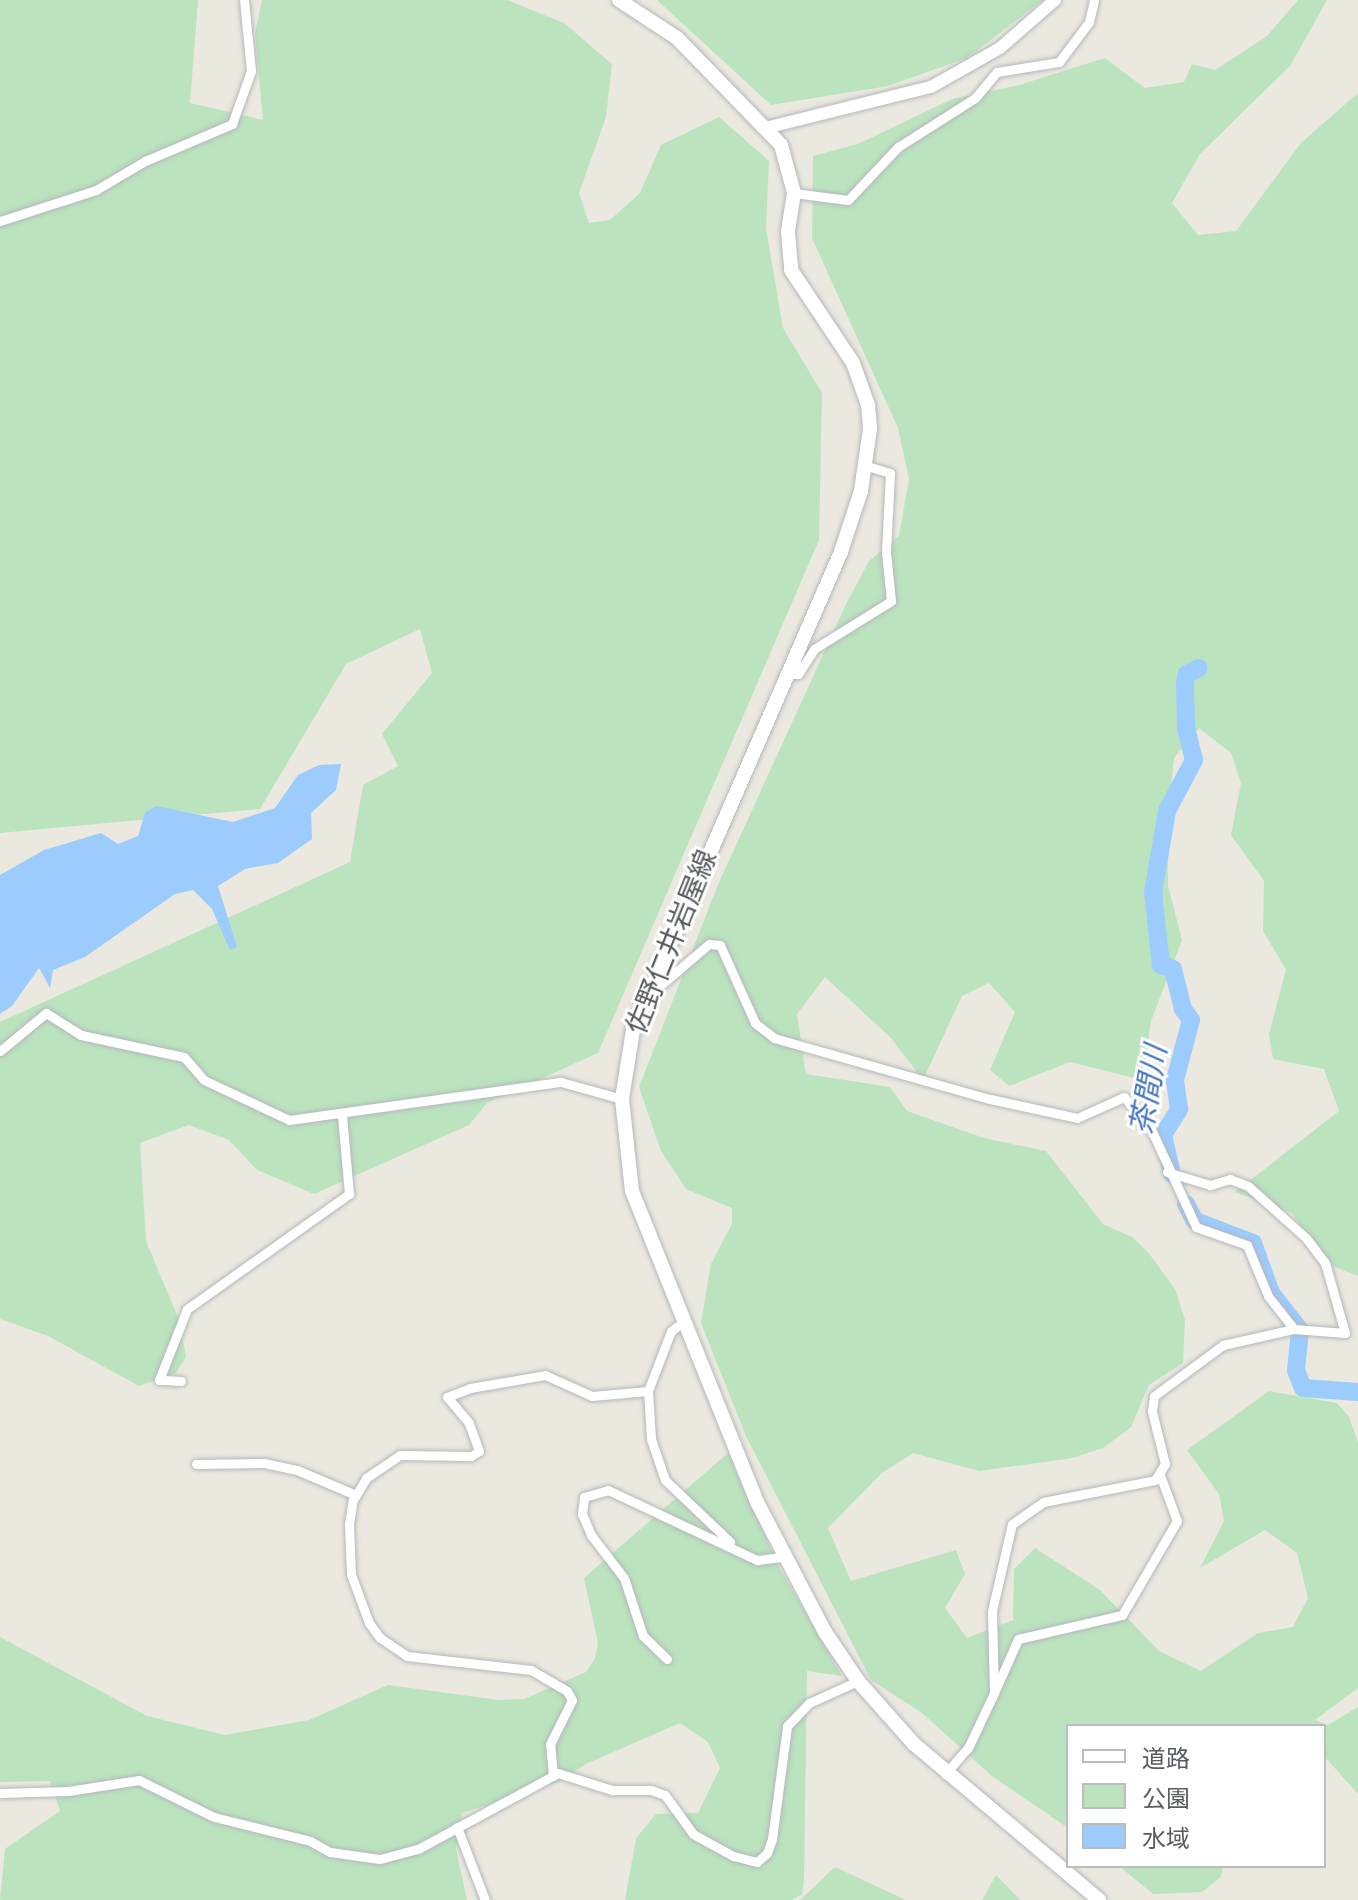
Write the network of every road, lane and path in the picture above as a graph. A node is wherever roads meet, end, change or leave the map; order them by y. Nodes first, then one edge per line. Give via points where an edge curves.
1 (244, 0) edge
2 (619, 0) edge
3 (1055, 0) edge
4 (1094, 0) edge
5 (765, 128) junction
6 (794, 193) junction
7 (0, 221) edge
8 (867, 466) junction
9 (789, 674) junction
10 (652, 982) junction
11 (0, 1051) edge
12 (622, 1099) junction
13 (342, 1116) junction
14 (1172, 1173) junction
15 (684, 1321) junction
16 (1298, 1329) junction
17 (181, 1381) dead end
18 (648, 1391) junction
19 (196, 1464) dead end
20 (1160, 1475) junction
21 (356, 1495) junction
22 (735, 1547) junction
23 (782, 1557) junction
24 (667, 1659) dead end
25 (858, 1681) junction
26 (994, 1693) junction
27 (945, 1774) junction
28 (553, 1776) junction
29 (0, 1793) edge
30 (457, 1827) junction
31 (485, 1900) edge
32 (1099, 1900) edge

1 - 7 street via 251,71 232,124 145,161 96,190
2 - 5 main road, 佐野仁井岩屋線 via 677,38
3 - 5 street via 1000,48 931,87
4 - 6 street via 1089,22 1059,62 997,72 975,98 898,147 848,200
5 - 6 main road, 佐野仁井岩屋線 via 788,161
6 - 8 main road, 佐野仁井岩屋線 via 787,241 791,270 863,385 870,429
8 - 9 main road, 佐野仁井岩屋線 via 841,552
8 - 9 street via 890,473 886,552 891,601 814,649 798,674
9 - 10 main road, 佐野仁井岩屋線
10 - 12 main road, 佐野仁井岩屋線 via 633,1030
10 - 14 street via 663,983 709,944 720,945 755,1023 774,1038 1077,1118 1124,1097 1145,1120
11 - 13 street via 46,1013 81,1035 184,1057 204,1080 283,1119
12 - 13 street via 561,1082
12 - 15 main road, 佐野仁井岩屋線 via 623,1145 638,1212
13 - 17 street via 349,1194 187,1309 159,1380
14 - 16 street via 1196,1227 1247,1245 1268,1296
14 - 16 street via 1210,1185 1230,1179 1248,1186 1306,1238 1325,1263 1345,1333
15 - 18 street via 671,1331
15 - 23 main road, 佐野仁井岩屋線
16 - 20 street via 1223,1345 1154,1396 1152,1411 1165,1457
18 - 21 street via 592,1396 545,1375 470,1388 447,1397 469,1423 479,1451 471,1456 400,1455 366,1478
18 - 22 street via 651,1439 665,1480
19 - 21 street via 264,1463 297,1470
20 - 26 street via 1177,1521 1122,1615 1018,1639
20 - 26 street via 1145,1485 1043,1502 1012,1524 992,1611
21 - 28 street via 349,1557 369,1623 407,1656 531,1670 567,1691 572,1700 550,1744
22 - 23 street via 757,1560
22 - 24 street via 608,1490 584,1497 582,1514 591,1535 624,1578 643,1636
23 - 25 main road, 佐野仁井岩屋線
25 - 27 main road, 佐野仁井岩屋線
25 - 28 street via 809,1703 787,1726 772,1839 757,1862 693,1834 665,1795
26 - 27 street via 968,1748
27 - 32 main road, 佐野仁井岩屋線
28 - 30 street
29 - 30 street via 148,1781 198,1812 352,1857 397,1857
30 - 31 street

